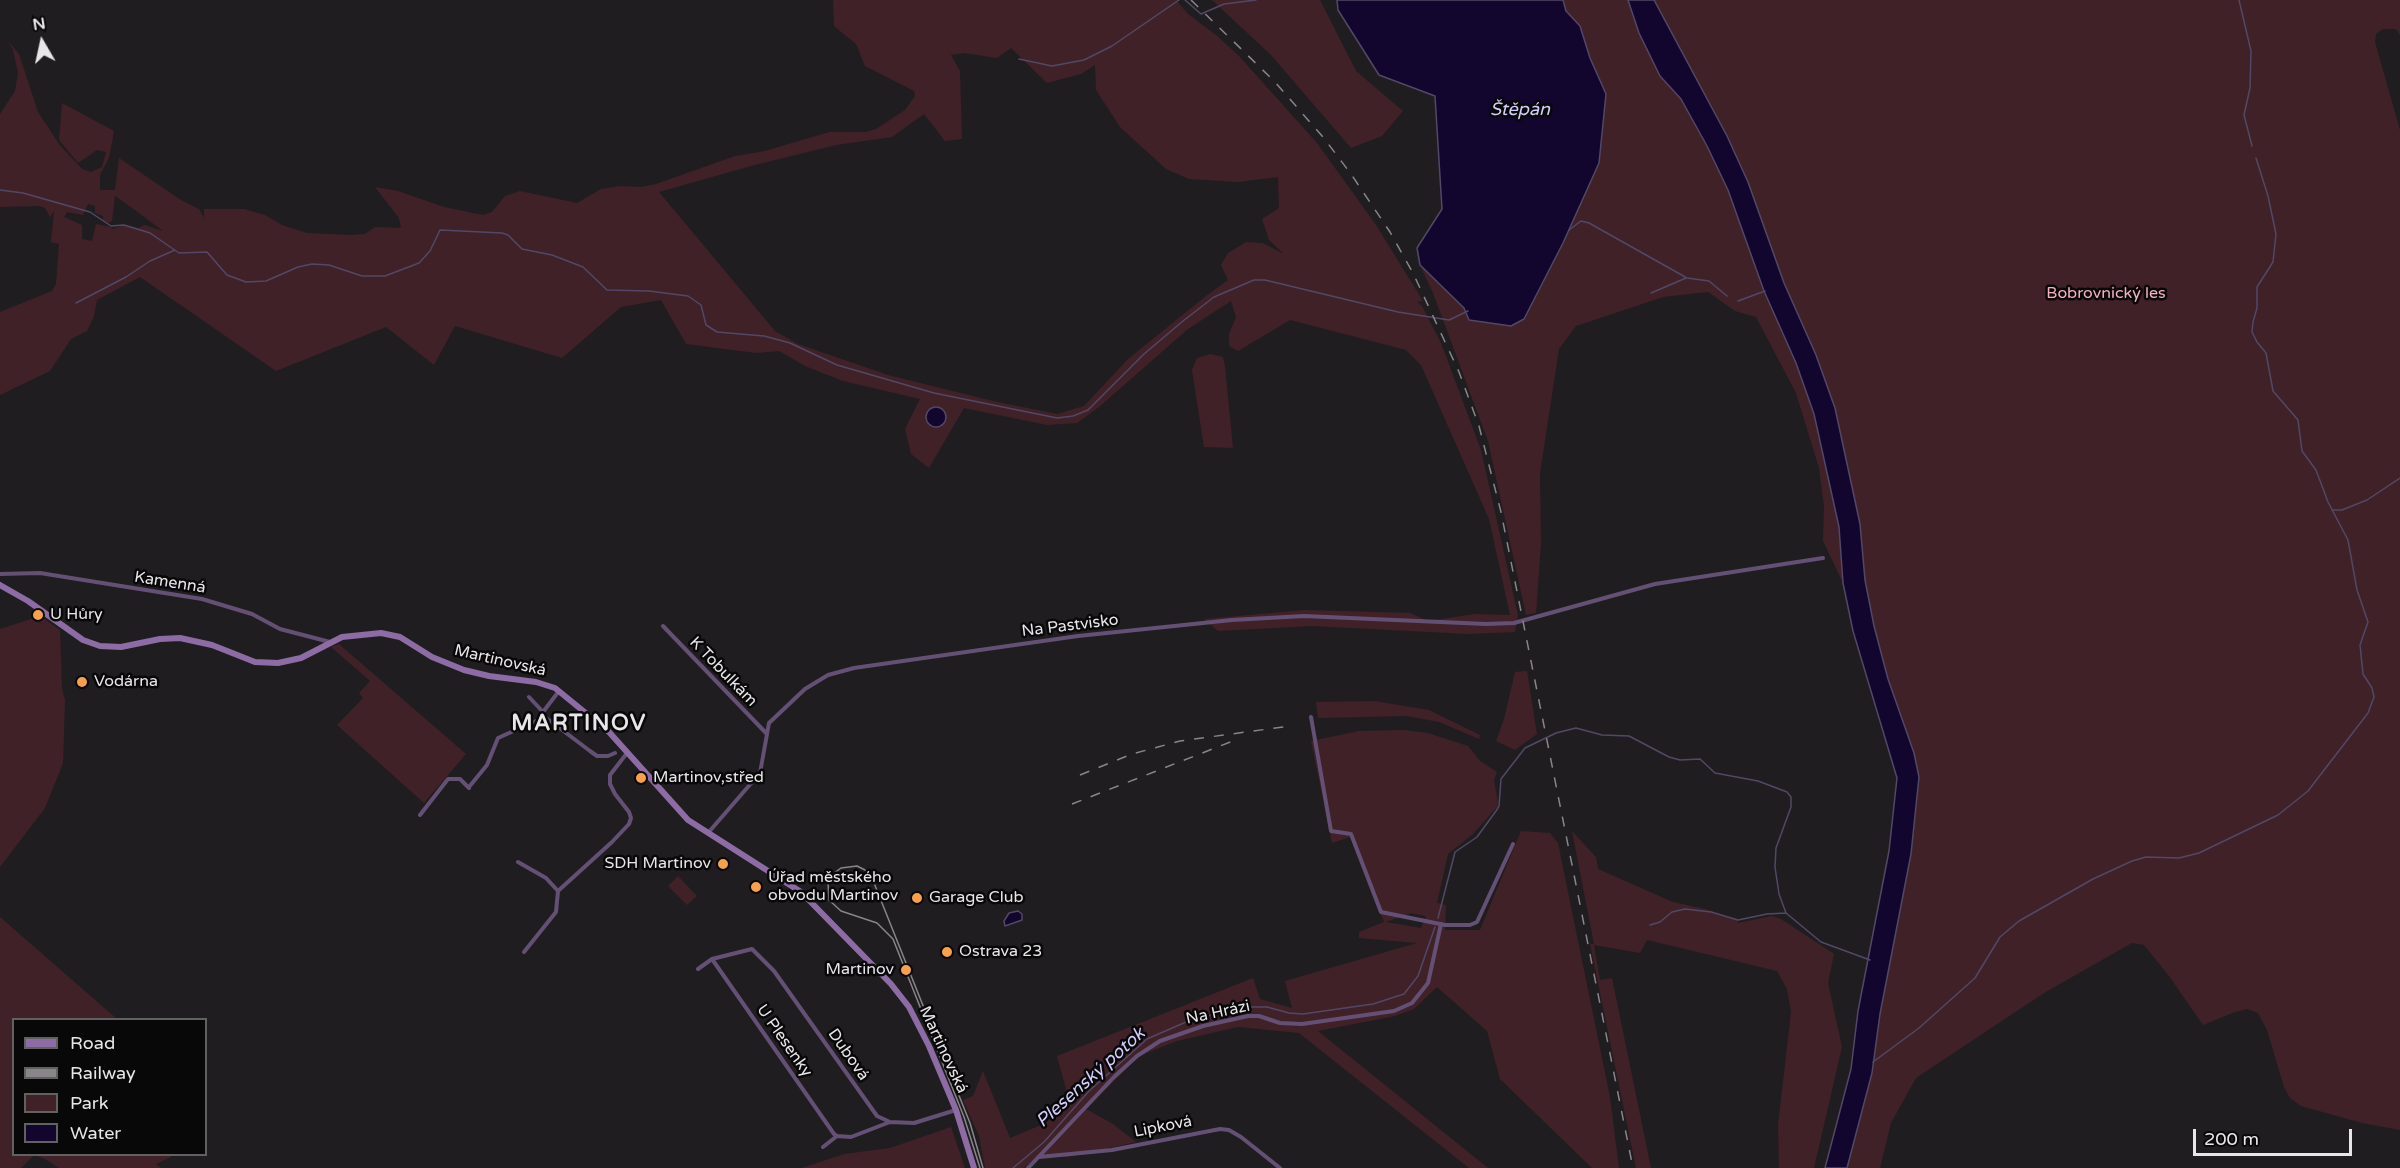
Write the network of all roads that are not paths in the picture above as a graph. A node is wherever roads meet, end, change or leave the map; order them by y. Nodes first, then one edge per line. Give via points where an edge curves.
1 (1823, 558) dead end
2 (0, 574) edge
3 (0, 585) edge
4 (663, 626) dead end
5 (330, 642) junction
6 (559, 691) junction
7 (529, 697) dead end
8 (544, 714) junction
9 (1311, 717) dead end
10 (766, 733) junction
11 (621, 745) junction
12 (615, 753) junction
13 (627, 753) junction
14 (620, 760) junction
15 (420, 815) dead end
16 (707, 833) junction
17 (1513, 844) dead end
18 (518, 862) dead end
19 (558, 891) junction
20 (1441, 924) junction
21 (524, 952) dead end
22 (712, 959) junction
23 (698, 969) dead end
24 (956, 1110) junction
25 (890, 1122) junction
26 (837, 1136) junction
27 (823, 1147) dead end
28 (1038, 1157) junction
29 (974, 1168) edge
30 (1028, 1168) edge
31 (1280, 1168) edge

1 - 10 street, Na Pastvisko via 1655,584 1524,622 1293,616 1078,636 854,668 828,675 805,688 769,723
2 - 5 street, Kamenná via 40,573 202,599 252,614 280,629
3 - 5 street, Martinovská via 82,640 100,646 121,647 180,638 212,645 255,662 273,663 296,659
4 - 10 street, K Tobulkám
5 - 6 street, Martinovská via 368,633 388,633 448,664 489,676 539,682
6 - 8 street
6 - 11 street, Martinovská
7 - 8 street
8 - 12 street via 597,756
8 - 15 street via 498,738 487,765 469,788 456,778 444,783
9 - 20 street via 1331,831 1351,834 1381,912
10 - 16 street, Na Pastvisko via 760,773
11 - 12 street
11 - 13 street, Martinovská
12 - 14 street
13 - 14 street
13 - 16 street, Martinovská via 676,809
14 - 19 street via 610,775 610,784 629,812 629,824
16 - 24 street, Martinovská via 801,892 891,984 920,1027
17 - 20 street via 1478,922
18 - 19 street via 546,878
19 - 21 street via 556,912
20 - 28 street, Na Hrázi via 1428,983 1403,1008 1302,1024 1248,1016 1160,1041 1114,1077
22 - 23 street
22 - 25 street, Dubová via 752,949 769,965 873,1112
22 - 26 street, U Plesenky
24 - 25 street via 914,1123
24 - 29 street, Martinovská
25 - 26 street via 851,1137
26 - 27 street
28 - 30 street, Na Hrázi
28 - 31 street, Lipková via 1112,1150 1220,1129 1240,1137

